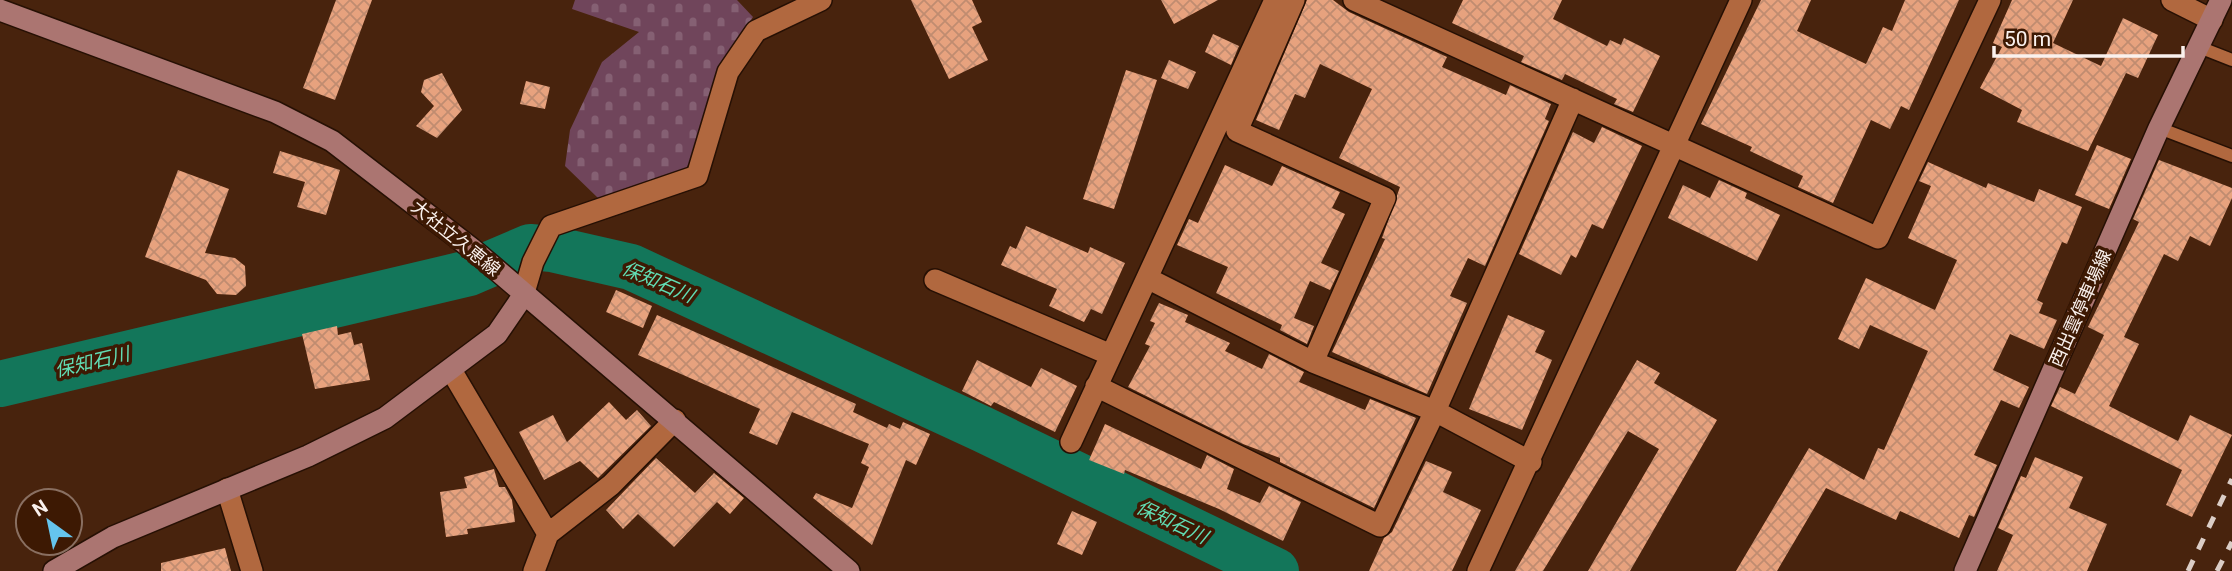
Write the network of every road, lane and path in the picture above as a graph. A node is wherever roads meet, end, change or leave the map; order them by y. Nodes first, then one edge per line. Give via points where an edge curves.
1 (821, 0) edge
2 (1275, 0) edge
3 (1294, 0) edge
4 (1354, 0) edge
5 (1741, 0) edge
6 (1990, 0) edge
7 (2172, 0) edge
8 (2221, 0) edge
9 (0, 10) edge
10 (2212, 20) junction
11 (2199, 47) junction
12 (2232, 60) edge
13 (1573, 99) junction
14 (2159, 128) junction
15 (1673, 145) junction
16 (2232, 156) edge
17 (1147, 278) junction
18 (935, 280) dead end
19 (523, 296) junction
20 (1111, 355) junction
21 (1314, 362) junction
22 (452, 370) junction
23 (1096, 386) junction
24 (1435, 411) junction
25 (675, 420) junction
26 (1070, 442) dead end
27 (1531, 462) junction
28 (227, 489) junction
29 (548, 534) junction
30 (54, 571) edge
31 (251, 571) edge
32 (534, 571) edge
33 (849, 571) edge
34 (1478, 571) edge
35 (1965, 571) edge

1 - 19 street via 756,31 728,72 697,176 551,226
2 - 17 street
3 - 21 street via 1237,131 1385,198
4 - 13 street
5 - 15 street
6 - 15 street via 1878,239
7 - 10 street
8 - 10 main road, 西出雲停車場線
9 - 19 main road, 大社立久恵線 via 275,112 332,141 471,248
10 - 11 main road, 西出雲停車場線
11 - 12 lane
11 - 14 main road, 西出雲停車場線
13 - 15 street
13 - 24 street
14 - 16 lane
14 - 35 main road, 西出雲停車場線
15 - 27 street
17 - 20 street
17 - 21 street
18 - 20 street
19 - 22 main road via 497,334
19 - 25 main road, 大社立久恵線
20 - 23 street
21 - 24 street
22 - 28 main road via 385,418
22 - 29 street
23 - 24 street via 1380,526
23 - 26 street
24 - 27 street
25 - 29 street via 611,485
25 - 33 main road, 大社立久恵線
27 - 34 street
28 - 30 main road via 113,537
28 - 31 street
29 - 32 street

